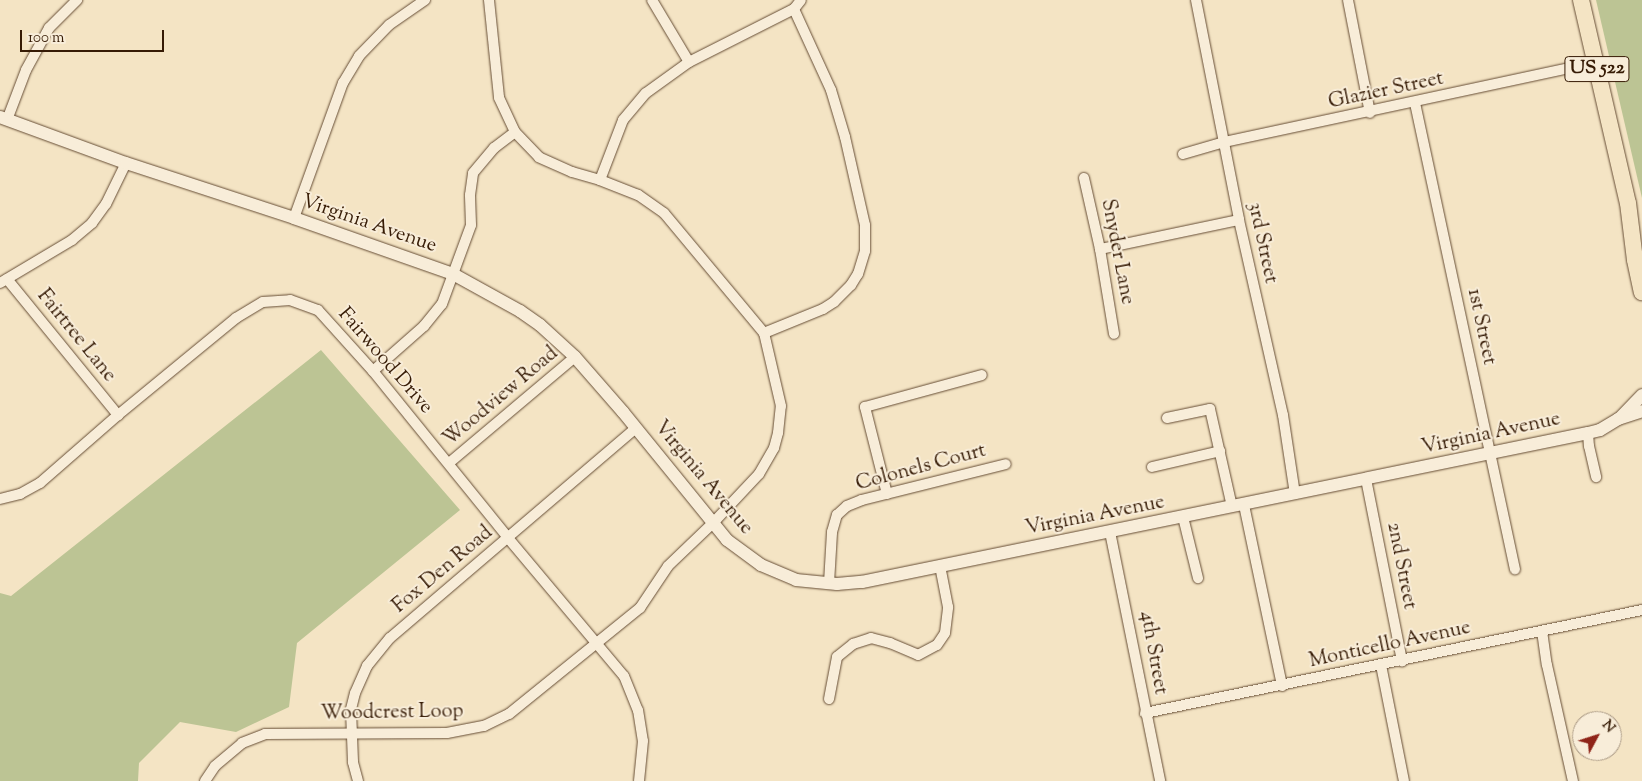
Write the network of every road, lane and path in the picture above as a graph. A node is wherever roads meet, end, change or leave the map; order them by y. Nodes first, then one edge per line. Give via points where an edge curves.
1 (77, 0) edge
2 (425, 0) edge
3 (490, 0) edge
4 (652, 0) edge
5 (801, 0) edge
6 (1196, 0) edge
7 (1348, 0) edge
8 (1581, 0) edge
9 (794, 9) junction
10 (689, 62) junction
11 (1596, 62) junction
12 (1415, 103) junction
13 (1370, 113) junction
14 (3, 119) edge
15 (515, 132) junction
16 (1224, 142) junction
17 (1183, 154) dead end
18 (126, 163) junction
19 (1084, 178) dead end
20 (600, 180) junction
21 (294, 218) junction
22 (1239, 220) junction
23 (1632, 224) junction
24 (1100, 249) junction
25 (1642, 256) edge
26 (452, 274) junction
27 (3, 281) edge
28 (1642, 292) edge
29 (764, 333) junction
30 (1114, 334) dead end
31 (575, 357) junction
32 (373, 371) junction
33 (982, 375) dead end
34 (1642, 395) edge
35 (1642, 411) edge
36 (118, 415) junction
37 (1167, 418) dead end
38 (1618, 419) junction
39 (636, 428) junction
40 (1588, 432) junction
41 (1220, 451) junction
42 (1490, 454) junction
43 (449, 463) junction
44 (1006, 464) dead end
45 (1152, 467) dead end
46 (1596, 477) dead end
47 (1366, 479) junction
48 (887, 494) junction
49 (1295, 494) junction
50 (0, 499) edge
51 (1238, 506) junction
52 (1183, 517) junction
53 (713, 523) junction
54 (1110, 532) junction
55 (508, 538) junction
56 (940, 566) junction
57 (1515, 569) dead end
58 (1198, 578) dead end
59 (829, 583) junction
60 (1642, 610) edge
61 (1542, 631) junction
62 (596, 642) junction
63 (1402, 661) junction
64 (1381, 665) junction
65 (1282, 686) junction
66 (830, 698) dead end
67 (1145, 713) junction
68 (351, 733) junction
69 (206, 781) edge
70 (358, 781) edge
71 (639, 781) edge
72 (1160, 781) edge
73 (1404, 781) edge
74 (1573, 781) edge

1 - 14 street via 49,28
2 - 21 street via 389,25 359,56 343,83
3 - 15 street via 499,97
4 - 10 street
5 - 9 street
6 - 16 street, 3rd Street
7 - 13 street
8 - 11 main road, US 522
9 - 10 street
9 - 29 street via 831,90 845,137 865,225 865,251 858,274 834,302
10 - 20 street via 646,93 623,120
11 - 12 street, Glazier Street
11 - 23 main road, US 522
12 - 13 street, Glazier Street
12 - 42 street, 1st Street
13 - 16 street, Glazier Street
14 - 18 street, Virginia Avenue
15 - 20 street via 539,158
15 - 26 street via 494,148 473,172 471,225
16 - 17 street, Glazier Street
16 - 22 street, 3rd Street
18 - 21 street, Virginia Avenue
18 - 27 street via 106,204 92,223 72,240
19 - 24 street, Snyder Lane
20 - 29 street via 638,195 664,213
21 - 26 street, Virginia Avenue
22 - 24 street
22 - 49 street, 3rd Street via 1283,415
23 - 25 main road, US 522
23 - 28 main road, US 522
24 - 30 street, Snyder Lane
26 - 31 street, Virginia Avenue via 520,311
26 - 32 street via 442,304 424,326
27 - 36 street, Fairtree Lane
29 - 53 street, Woodcrest Loop via 781,406 778,433 758,474
31 - 39 street, Virginia Avenue
31 - 43 street, Woodview Road
32 - 36 street, Fairwood Drive via 318,310 290,300 263,302 236,318
32 - 43 street, Fairwood Drive
33 - 48 street via 865,407
34 - 38 street, Virginia Avenue
35 - 38 street, Virginia Avenue
36 - 50 street, Fairwood Drive via 40,483 20,494
37 - 41 street via 1210,409
38 - 40 street, Virginia Avenue via 1600,430
39 - 53 street, Virginia Avenue
39 - 55 street, Fox Den Road
40 - 42 street, Virginia Avenue
40 - 46 street
41 - 45 street
41 - 51 street
42 - 47 street, Virginia Avenue
42 - 57 street, 1st Street
43 - 55 street, Fairwood Drive
44 - 48 street, Colonels Court
47 - 49 street, Virginia Avenue
47 - 63 street, 2nd Street
48 - 59 street, Colonels Court via 847,506 837,515 832,532
49 - 51 street, Virginia Avenue
51 - 52 street, Virginia Avenue
51 - 65 street
52 - 54 street, Virginia Avenue
52 - 58 street
53 - 59 street, Virginia Avenue via 727,540 761,565 796,580
53 - 62 street, Woodcrest Loop via 668,566 640,608
54 - 56 street, Virginia Avenue
54 - 67 street, 4th Street
55 - 62 street, Fairwood Drive
55 - 68 street, Fox Den Road via 390,638 367,666 355,693
56 - 59 street, Virginia Avenue via 862,582
56 - 66 street via 948,607 945,632 937,644 918,655 871,638 853,644 837,657
60 - 61 street, Monticello Avenue
61 - 63 street, Monticello Avenue
61 - 74 street
62 - 68 street, Woodcrest Loop via 509,714 484,726 447,733
62 - 71 street via 624,676 638,710 643,741
63 - 64 street, Monticello Avenue
64 - 65 street, Monticello Avenue
64 - 73 street
65 - 67 street, Monticello Avenue
67 - 72 street, 4th Street
68 - 69 street, Woodcrest Loop via 265,734 242,744 215,766
68 - 70 street, Fox Den Road

